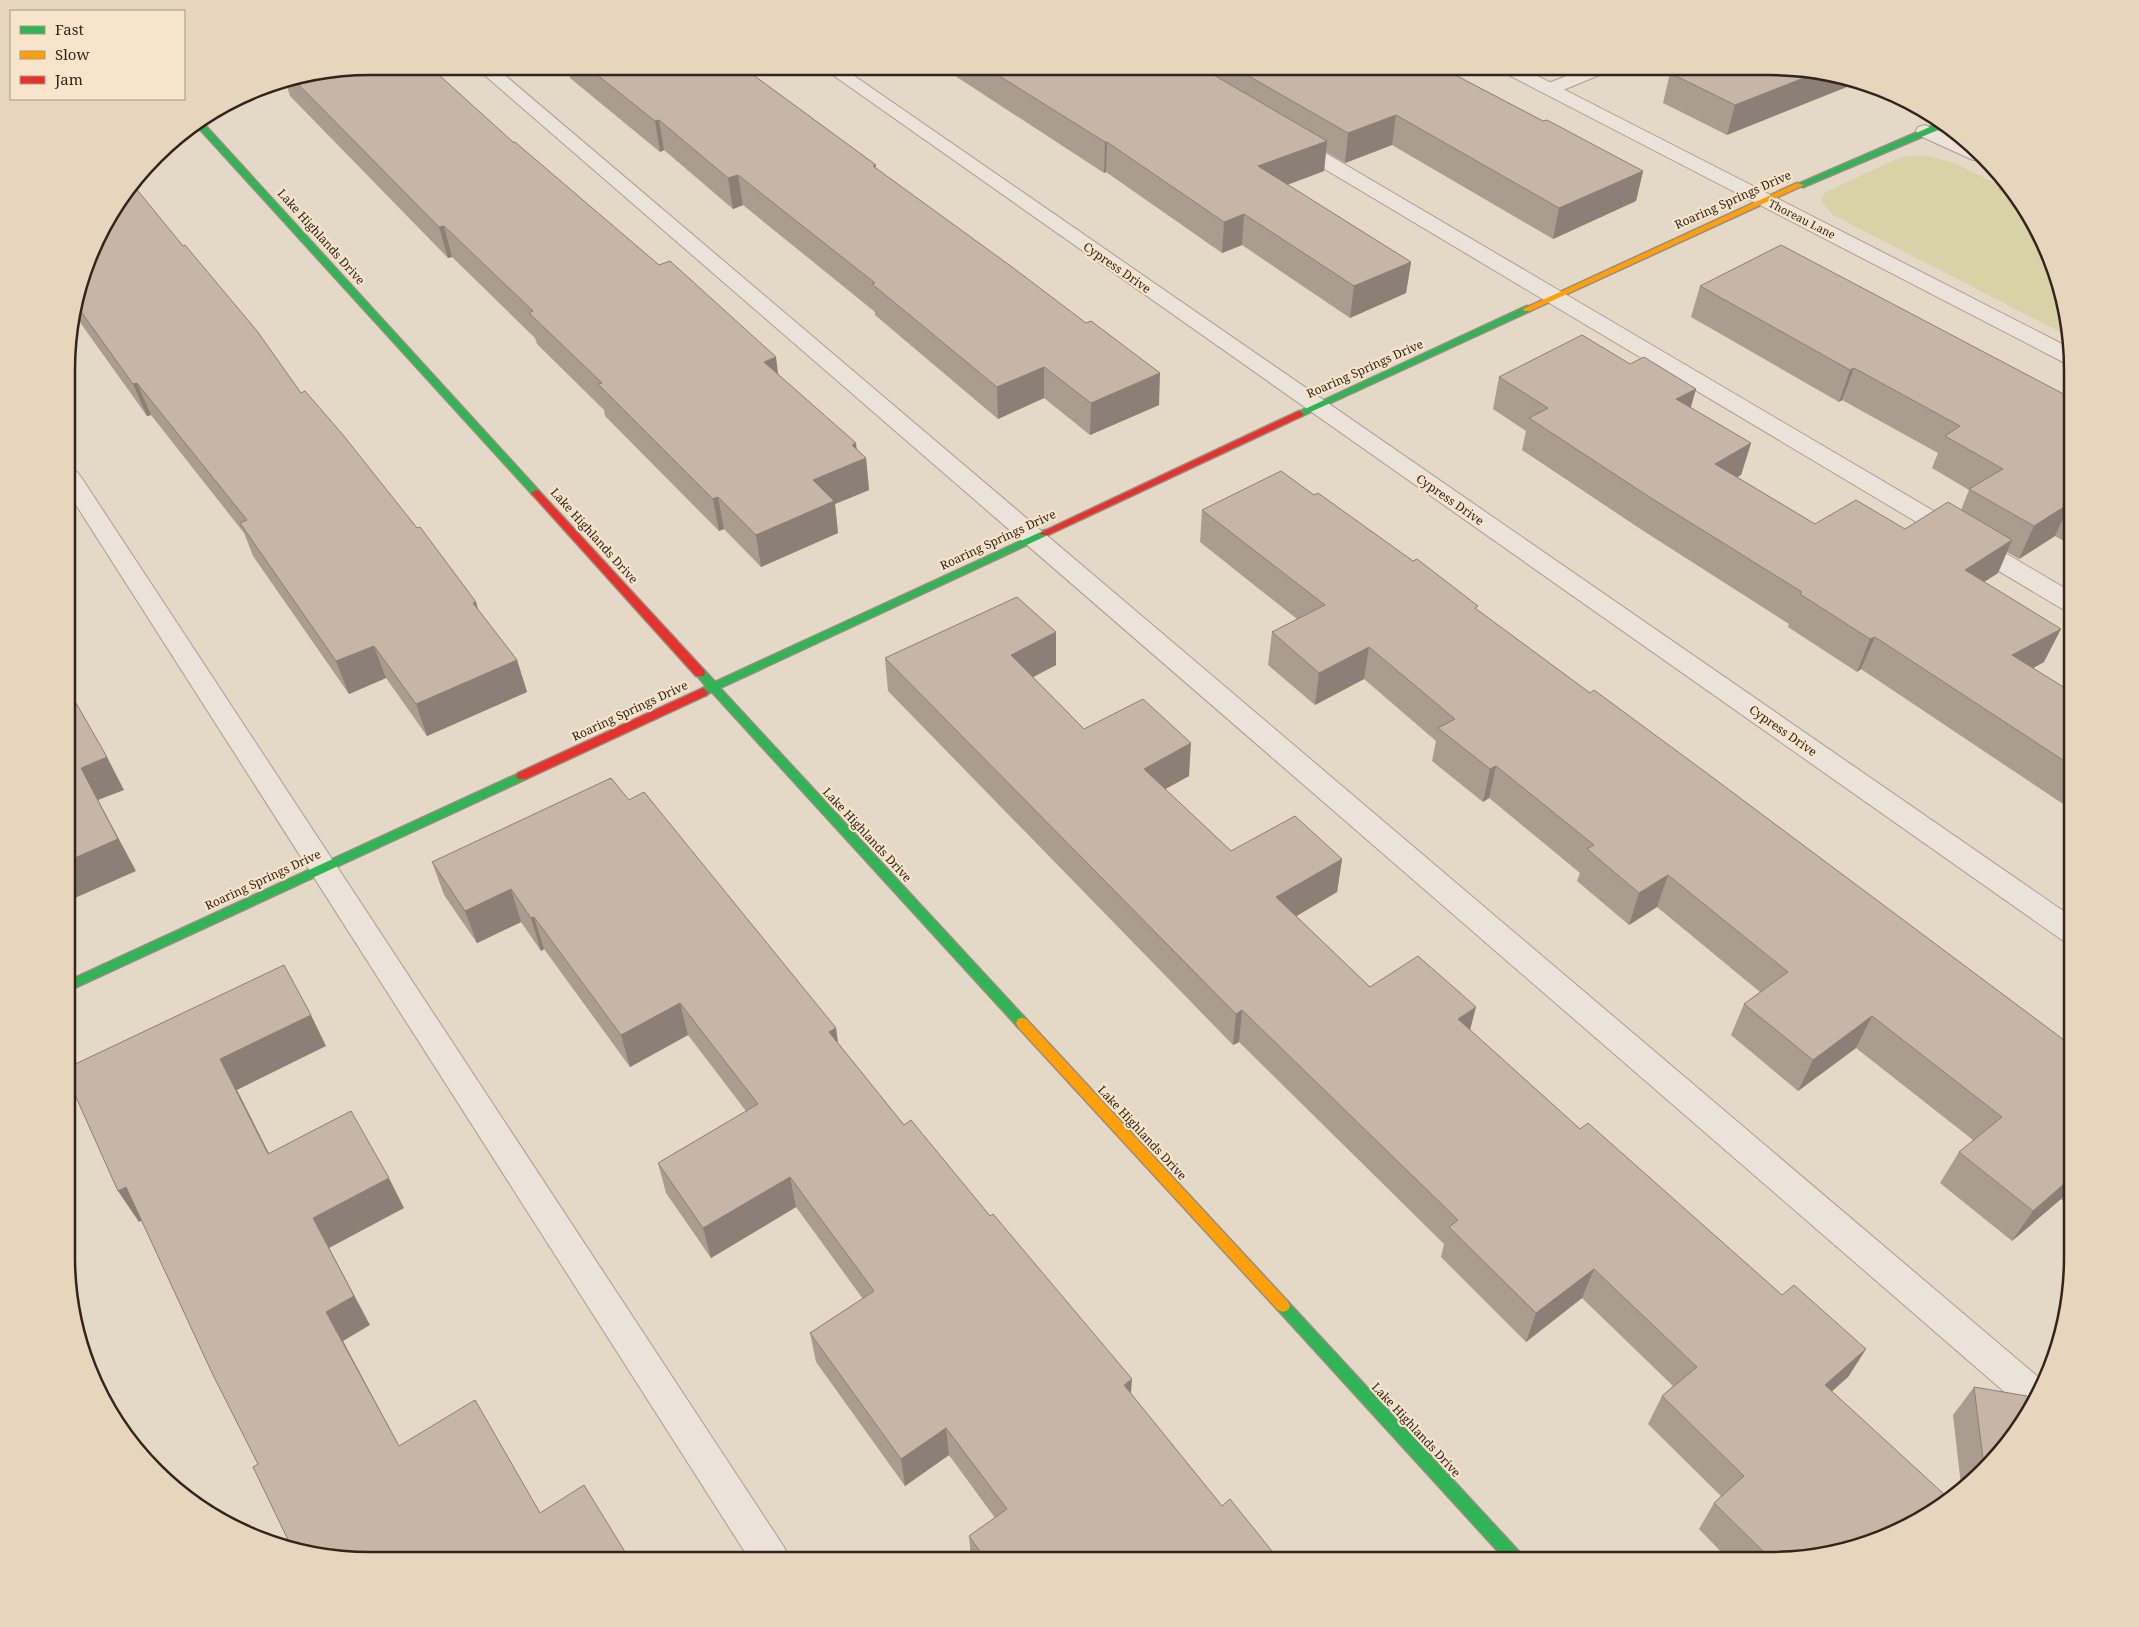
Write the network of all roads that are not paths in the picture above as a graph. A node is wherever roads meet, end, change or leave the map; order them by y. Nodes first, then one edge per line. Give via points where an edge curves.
1 (494, 75) edge
2 (841, 75) edge
3 (1522, 75) edge
4 (1584, 75) edge
5 (1550, 89) junction
6 (203, 127) edge
7 (1934, 128) edge
8 (1275, 131) edge
9 (1951, 138) edge
10 (1766, 200) junction
11 (1557, 296) junction
12 (2063, 353) edge
13 (1315, 406) junction
14 (75, 486) edge
15 (1035, 538) junction
16 (2064, 599) edge
17 (713, 688) junction
18 (322, 868) junction
19 (2064, 926) edge
20 (75, 983) edge
21 (2031, 1392) edge
22 (766, 1552) edge
23 (1510, 1552) edge

1 - 15 street
2 - 13 street, Cypress Drive
3 - 5 street, Thoreau Lane
4 - 5 street
5 - 10 street, Thoreau Lane
6 - 17 street, Lake Highlands Drive
7 - 9 street
7 - 10 street, Roaring Springs Drive
8 - 11 street
10 - 11 street, Roaring Springs Drive
10 - 12 street, Thoreau Lane
11 - 13 street, Roaring Springs Drive
11 - 16 street
13 - 15 street, Roaring Springs Drive
13 - 19 street, Cypress Drive
14 - 18 street
15 - 17 street, Roaring Springs Drive
15 - 21 street
17 - 18 street, Roaring Springs Drive
17 - 23 street, Lake Highlands Drive
18 - 20 street, Roaring Springs Drive
18 - 22 street

